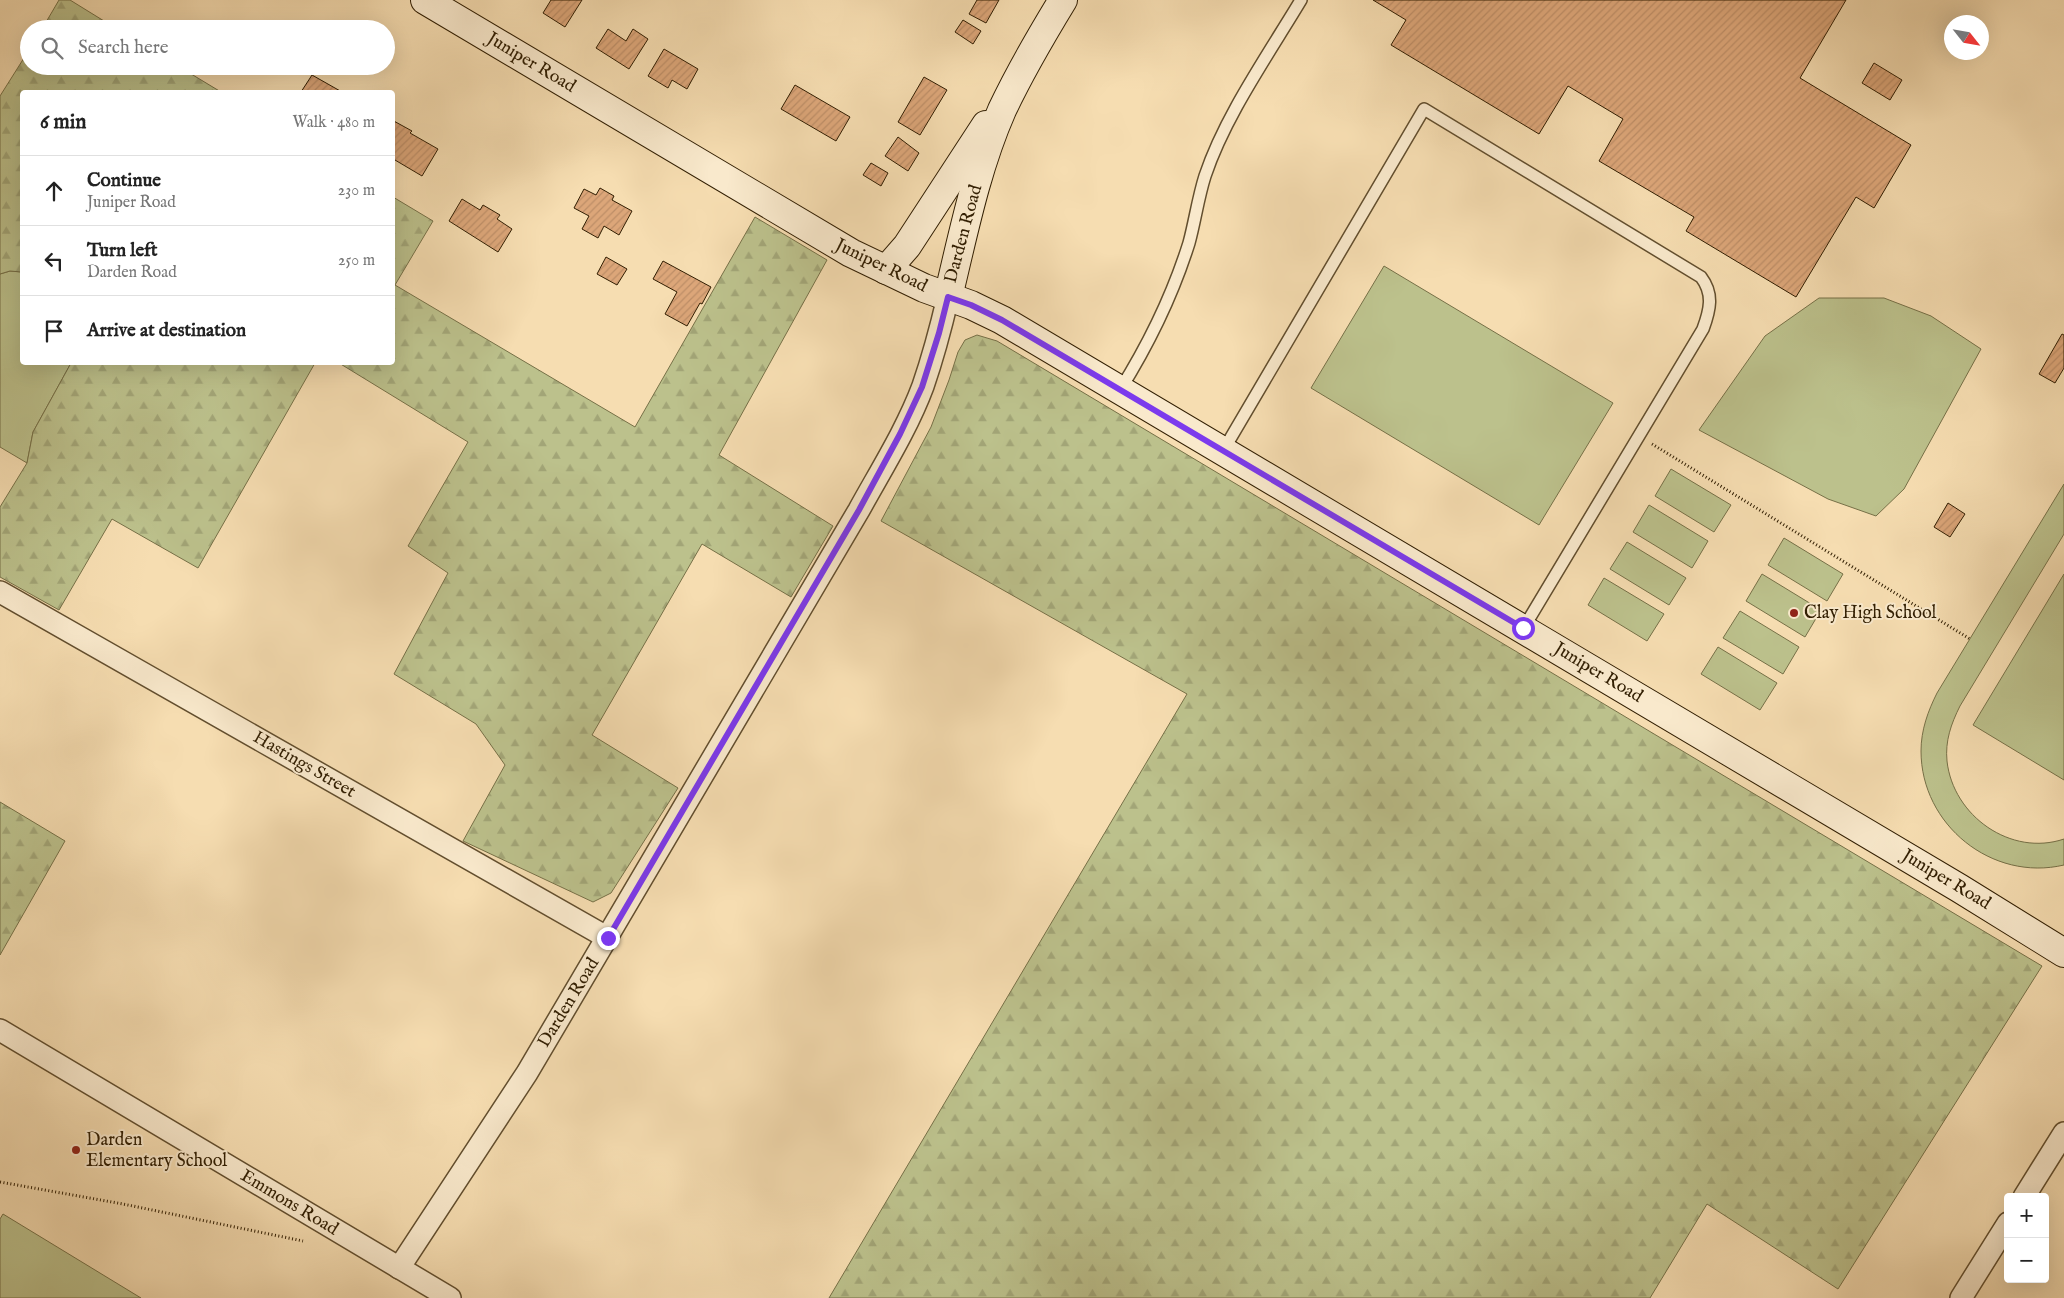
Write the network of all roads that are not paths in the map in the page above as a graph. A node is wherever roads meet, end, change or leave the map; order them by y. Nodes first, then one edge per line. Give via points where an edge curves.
1 (424, 0) edge
2 (1062, 0) edge
3 (1301, 0) edge
4 (1027, 60) junction
5 (886, 270) junction
6 (948, 297) junction
7 (1120, 390) junction
8 (1223, 451) junction
9 (0, 592) edge
10 (1523, 628) junction
11 (608, 938) junction
12 (2064, 953) edge
13 (0, 1030) edge
14 (2064, 1133) edge
15 (2026, 1193) edge
16 (2004, 1229) edge
17 (399, 1268) junction
18 (450, 1298) edge
19 (1961, 1298) edge

1 - 5 street, Juniper Road via 850,253
2 - 4 street, Darden Road
3 - 7 lane via 1229,120 1205,176 1189,242 1166,306 1146,350
4 - 5 street via 908,246
4 - 6 street, Darden Road via 1002,112 971,200
5 - 6 street, Juniper Road
6 - 7 street, Juniper Road via 1002,320
6 - 11 street, Darden Road via 922,387 891,451
7 - 8 street, Juniper Road
8 - 10 street, Juniper Road
8 - 10 lane via 1424,109 1701,277 1708,285 1711,300 1702,329
9 - 11 street, Hastings Street
10 - 12 street, Juniper Road
11 - 17 street, Darden Road via 527,1073
13 - 17 street, Emmons Road
14 - 15 street
16 - 19 street
17 - 18 street, Emmons Road

